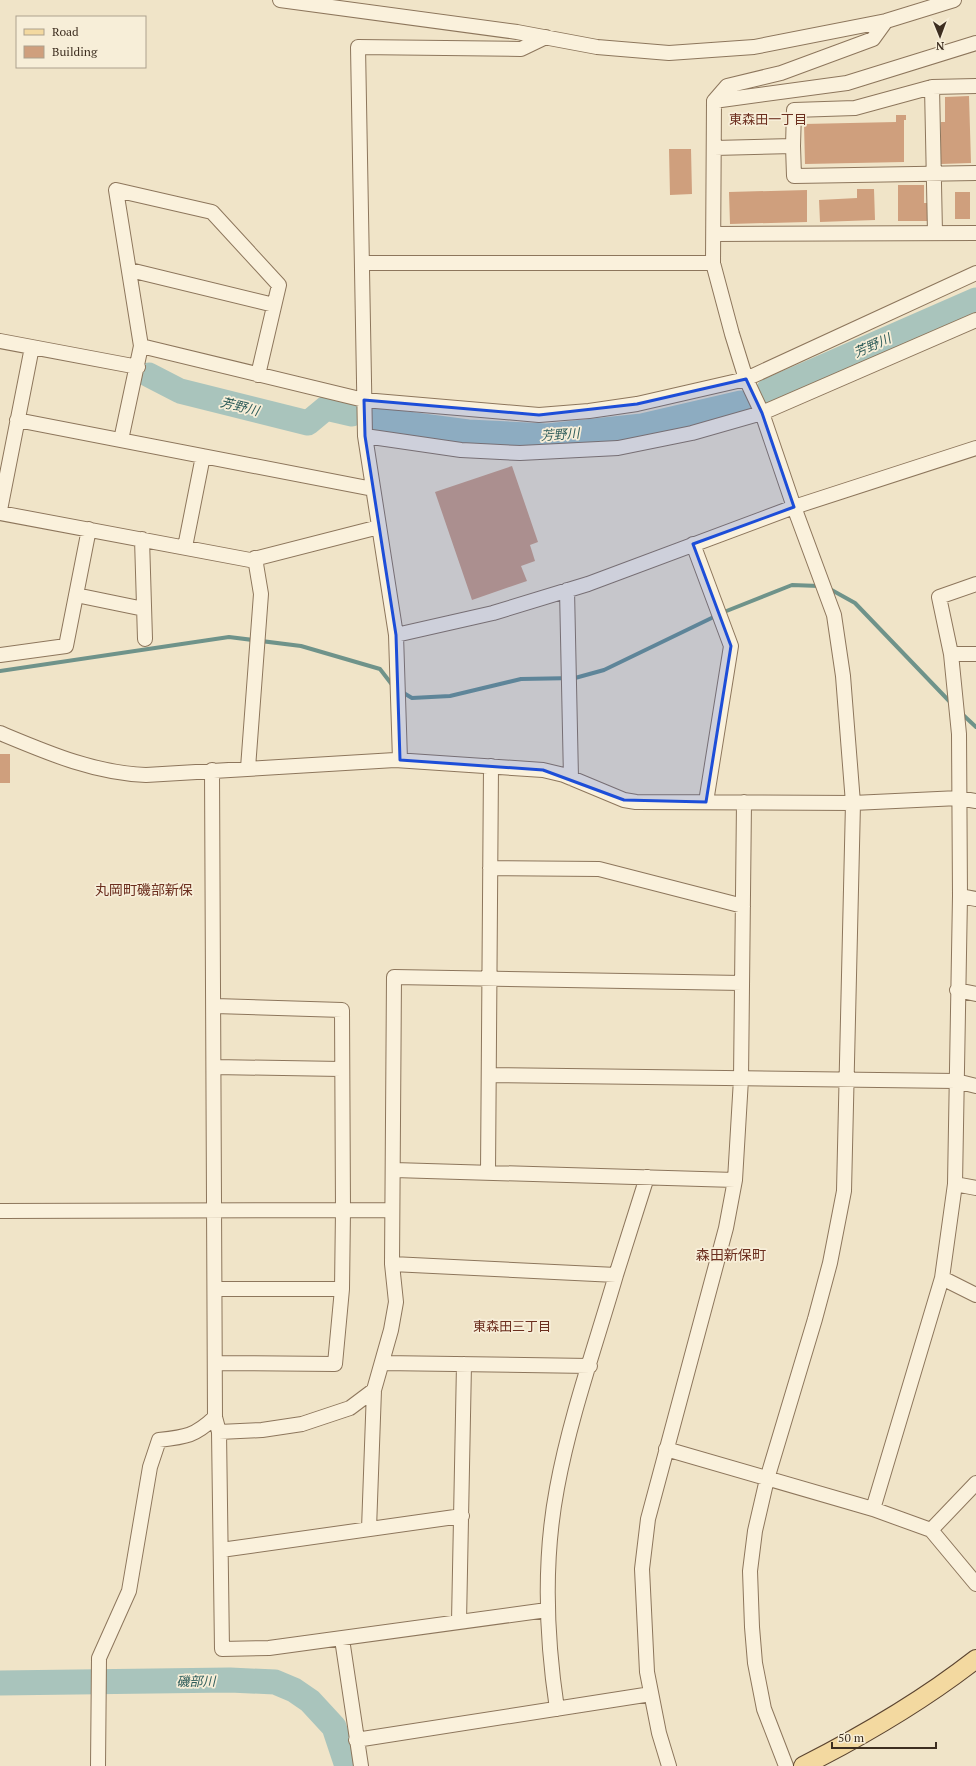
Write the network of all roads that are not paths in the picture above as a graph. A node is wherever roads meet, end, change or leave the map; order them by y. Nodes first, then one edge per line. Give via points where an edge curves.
1 (280, 0) edge
2 (954, 0) edge
3 (886, 21) junction
4 (546, 38) junction
5 (976, 44) edge
6 (976, 86) edge
7 (932, 87) junction
8 (714, 102) junction
9 (793, 146) junction
10 (714, 148) junction
11 (976, 174) edge
12 (934, 175) junction
13 (936, 233) junction
14 (976, 233) edge
15 (714, 234) junction
16 (363, 263) junction
17 (713, 263) junction
18 (130, 270) junction
19 (976, 273) edge
20 (274, 305) junction
21 (976, 320) edge
22 (0, 341) edge
23 (141, 346) junction
24 (32, 347) junction
25 (138, 367) junction
26 (258, 375) junction
27 (746, 379) junction
28 (364, 400) junction
29 (762, 413) junction
30 (17, 420) junction
31 (365, 436) junction
32 (121, 440) junction
33 (976, 448) edge
34 (203, 456) junction
35 (373, 489) junction
36 (794, 507) junction
37 (0, 510) edge
38 (0, 513) edge
39 (379, 527) junction
40 (89, 529) junction
41 (142, 539) junction
42 (693, 544) junction
43 (185, 547) junction
44 (255, 558) junction
45 (976, 584) edge
46 (567, 590) junction
47 (76, 595) junction
48 (144, 609) junction
49 (396, 635) junction
50 (145, 639) dead end
51 (951, 654) junction
52 (976, 654) edge
53 (0, 655) edge
54 (0, 733) edge
55 (400, 760) junction
56 (491, 766) junction
57 (248, 768) junction
58 (212, 770) junction
59 (571, 778) junction
60 (959, 798) junction
61 (976, 800) edge
62 (706, 802) junction
63 (744, 802) junction
64 (852, 803) junction
65 (490, 868) junction
66 (960, 896) junction
67 (976, 899) edge
68 (742, 906) junction
69 (489, 979) junction
70 (742, 983) junction
71 (958, 990) junction
72 (976, 994) edge
73 (215, 1006) junction
74 (215, 1067) junction
75 (341, 1069) junction
76 (488, 1075) junction
77 (741, 1080) junction
78 (847, 1080) junction
79 (956, 1082) junction
80 (976, 1086) edge
81 (394, 1170) junction
82 (488, 1172) junction
83 (647, 1177) junction
84 (735, 1180) junction
85 (955, 1184) junction
86 (976, 1188) edge
87 (215, 1210) junction
88 (343, 1210) junction
89 (392, 1210) junction
90 (0, 1211) edge
91 (392, 1264) junction
92 (616, 1275) junction
93 (942, 1278) junction
94 (215, 1289) junction
95 (342, 1289) junction
96 (976, 1295) edge
97 (215, 1363) junction
98 (382, 1363) junction
99 (464, 1364) junction
100 (590, 1366) junction
101 (374, 1390) junction
102 (215, 1417) junction
103 (219, 1432) junction
104 (666, 1449) junction
105 (767, 1479) junction
106 (976, 1483) edge
107 (872, 1509) junction
108 (462, 1516) junction
109 (369, 1529) junction
110 (931, 1530) junction
111 (221, 1550) junction
112 (976, 1584) edge
113 (547, 1610) junction
114 (460, 1622) junction
115 (342, 1640) junction
116 (976, 1659) edge
117 (651, 1694) junction
118 (557, 1709) junction
119 (356, 1740) junction
120 (98, 1766) edge
121 (361, 1766) edge
122 (669, 1766) edge
123 (786, 1766) edge
124 (802, 1766) edge

1 - 4 street
2 - 3 street
3 - 4 street via 754,47 669,53
3 - 8 street via 873,39 781,73 727,86
4 - 16 street via 521,49 358,47
5 - 8 street via 847,83
6 - 7 street
7 - 9 street via 855,108 794,110
7 - 12 street
8 - 10 street
9 - 10 street
9 - 12 street via 794,176
10 - 15 street
11 - 12 street
12 - 13 street
13 - 14 street
13 - 15 street
15 - 17 street
16 - 17 street
16 - 28 street
17 - 27 street
18 - 20 street
18 - 20 street via 116,190 212,212 279,284
18 - 23 street
19 - 27 street
20 - 26 street
21 - 29 street
22 - 24 street
23 - 25 street
23 - 26 street
24 - 25 street
24 - 30 street
25 - 32 street
26 - 28 street
27 - 28 street via 637,404 539,415
27 - 29 street
28 - 31 street
29 - 31 street via 692,433 618,448 568,451 520,453 461,450
29 - 36 street
30 - 32 street
30 - 37 street
31 - 35 street
32 - 34 street
33 - 36 street
34 - 35 street
34 - 43 street
35 - 39 street
36 - 42 street
36 - 64 street via 834,615 843,676
38 - 40 street
39 - 44 street
39 - 49 street
40 - 41 street
40 - 47 street
41 - 43 street
41 - 48 street
42 - 46 street
42 - 62 street via 731,646
43 - 44 street via 250,560
44 - 57 street via 261,594
45 - 51 street via 939,597
46 - 49 street via 493,613
46 - 59 street
47 - 48 street
47 - 53 street via 66,646
48 - 50 street
49 - 55 street
51 - 52 street
51 - 60 street via 959,734
54 - 58 street via 58,757 121,774
55 - 56 street
55 - 57 street
56 - 59 street via 543,770
56 - 65 street
57 - 58 street
58 - 73 street
59 - 62 street via 624,800
60 - 61 street
60 - 64 street
60 - 66 street
62 - 63 street
63 - 64 street
63 - 68 street
64 - 78 street
65 - 68 street via 599,869
65 - 69 street
66 - 67 street
66 - 71 street
68 - 70 street
69 - 70 street
69 - 76 street
69 - 81 street via 394,978
70 - 77 street
71 - 72 street
71 - 79 street
73 - 74 street
73 - 75 street via 342,1010
74 - 75 street
74 - 87 street
75 - 88 street
76 - 77 street
76 - 82 street
77 - 78 street
77 - 84 street
78 - 79 street
78 - 105 street via 844,1191 830,1264
79 - 80 street
79 - 85 street
81 - 82 street
81 - 89 street
82 - 83 street
83 - 84 street
83 - 92 street
84 - 104 street via 726,1228
85 - 86 street
85 - 93 street
87 - 88 street
87 - 90 street
87 - 94 street
88 - 89 street
88 - 95 street
89 - 91 street
91 - 92 street
91 - 98 street via 396,1302
92 - 100 street
93 - 96 street
93 - 107 street
94 - 95 street
94 - 97 street
95 - 97 street via 335,1364
97 - 102 street
98 - 99 street
98 - 101 street
99 - 100 street
99 - 108 street
100 - 113 street via 557,1488 547,1574
101 - 103 street via 350,1408 302,1424 262,1430
101 - 109 street
102 - 103 street
102 - 120 street via 202,1429 187,1437 159,1440 150,1467 129,1592 99,1658
103 - 111 street
104 - 105 street
104 - 117 street via 648,1519 642,1569 646,1656
105 - 107 street
105 - 123 street via 755,1531 750,1570 752,1627 755,1663 764,1709
106 - 110 street
107 - 110 street
108 - 109 street
108 - 114 street
109 - 111 street
110 - 112 street
111 - 115 street via 222,1648 269,1648
113 - 114 street
113 - 118 street via 550,1665
114 - 115 street
115 - 119 street
116 - 124 main road via 891,1719
117 - 118 street
117 - 122 street
118 - 119 street
119 - 121 street

